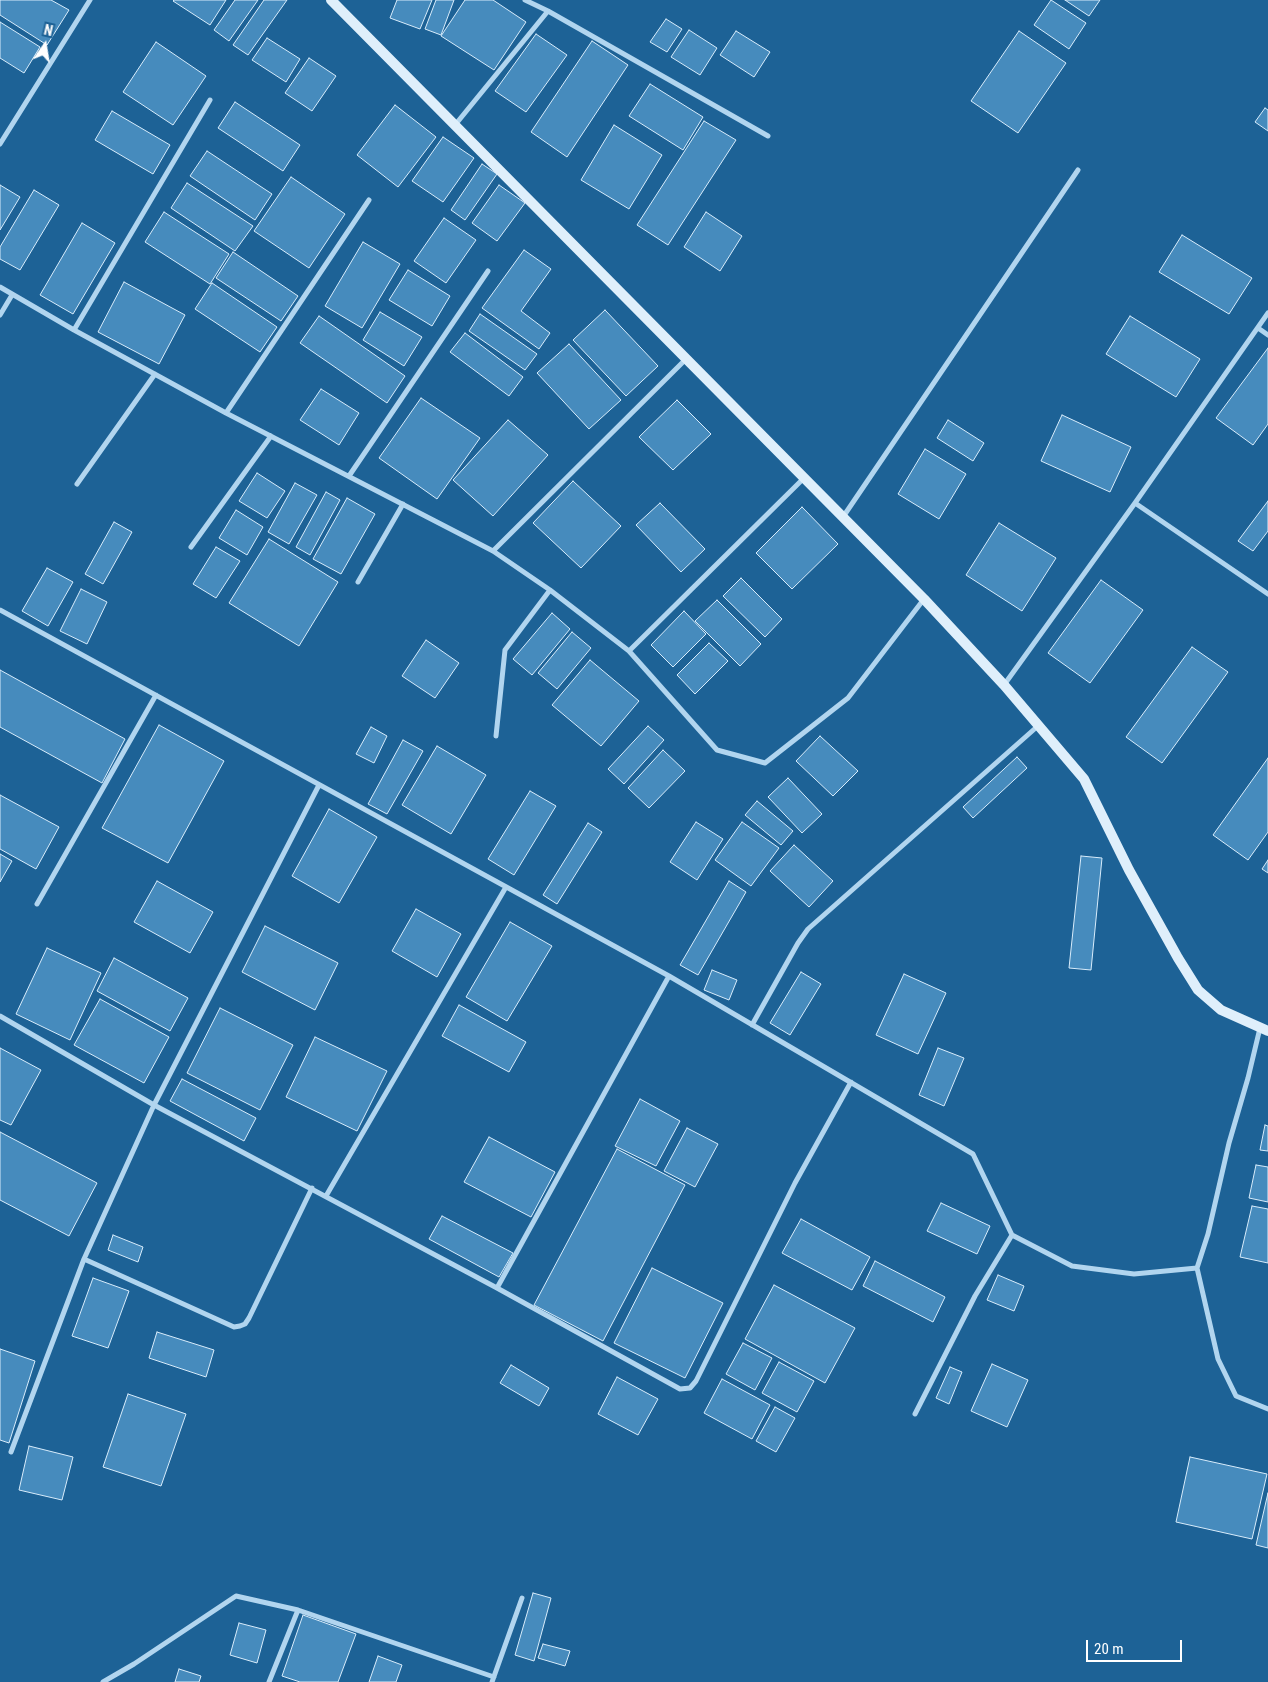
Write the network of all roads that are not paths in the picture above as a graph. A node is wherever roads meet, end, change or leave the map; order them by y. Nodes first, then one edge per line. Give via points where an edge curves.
1 (90, 0) edge
2 (331, 0) edge
3 (525, 0) edge
4 (548, 11) junction
5 (210, 100) dead end
6 (455, 126) junction
7 (768, 136) dead end
8 (0, 144) edge
9 (1078, 170) dead end
10 (370, 200) dead end
11 (488, 271) dead end
12 (0, 287) edge
13 (12, 295) junction
14 (1268, 313) edge
15 (0, 315) edge
16 (1258, 328) junction
17 (74, 330) junction
18 (1268, 335) edge
19 (686, 358) junction
20 (155, 374) junction
21 (226, 413) junction
22 (271, 436) junction
23 (349, 476) junction
24 (804, 478) junction
25 (77, 484) dead end
26 (1135, 503) junction
27 (402, 504) junction
28 (843, 517) junction
29 (191, 547) dead end
30 (492, 551) junction
31 (358, 582) dead end
32 (550, 590) junction
33 (1268, 594) edge
34 (924, 600) junction
35 (0, 610) edge
36 (629, 651) junction
37 (1004, 685) junction
38 (156, 695) junction
39 (1038, 725) junction
40 (496, 736) dead end
41 (320, 785) junction
42 (506, 887) junction
43 (37, 904) dead end
44 (669, 976) junction
45 (0, 1016) edge
46 (752, 1025) junction
47 (1264, 1029) edge
48 (851, 1082) junction
49 (154, 1105) junction
50 (312, 1188) junction
51 (326, 1196) junction
52 (1012, 1234) junction
53 (84, 1259) junction
54 (1197, 1268) junction
55 (498, 1288) junction
56 (1268, 1409) edge
57 (915, 1414) dead end
58 (11, 1452) dead end
59 (522, 1598) dead end
60 (298, 1610) junction
61 (493, 1680) edge
62 (103, 1682) edge
63 (268, 1682) edge

1 - 8 street
2 - 6 street
3 - 4 street
4 - 6 street
4 - 7 street
5 - 17 street
6 - 19 street
9 - 28 street
10 - 21 street
11 - 23 street
12 - 13 street
13 - 15 street
13 - 17 street
14 - 16 street
16 - 18 street
16 - 26 street
17 - 20 street
19 - 24 street
19 - 30 street
20 - 21 street
20 - 25 street
21 - 22 street
22 - 23 street
22 - 29 street
23 - 27 street
24 - 28 street
24 - 36 street
26 - 33 street
26 - 37 street
27 - 30 street
27 - 31 street
28 - 34 street
30 - 32 street
32 - 36 street
32 - 40 street via 505,650
34 - 36 street via 848,698 765,764 716,750
34 - 37 street
35 - 38 street
37 - 39 street
38 - 41 street
38 - 43 street
39 - 46 street via 808,929
39 - 47 street via 1084,779 1129,870 1198,990 1221,1010
41 - 42 street
41 - 49 street
42 - 44 street
42 - 51 street
44 - 46 street
44 - 55 street
45 - 49 street
46 - 48 street
47 - 54 street via 1229,1143
48 - 52 street via 973,1154
48 - 55 street via 795,1183 690,1388 680,1389
49 - 50 street
49 - 53 street
50 - 51 street
50 - 53 street via 249,1318 240,1326 234,1327
51 - 55 street
52 - 54 street via 1072,1266 1134,1274
52 - 57 street
53 - 58 street
54 - 56 street via 1218,1359 1236,1396
59 - 61 street
60 - 61 street
60 - 62 street via 236,1596
60 - 63 street

